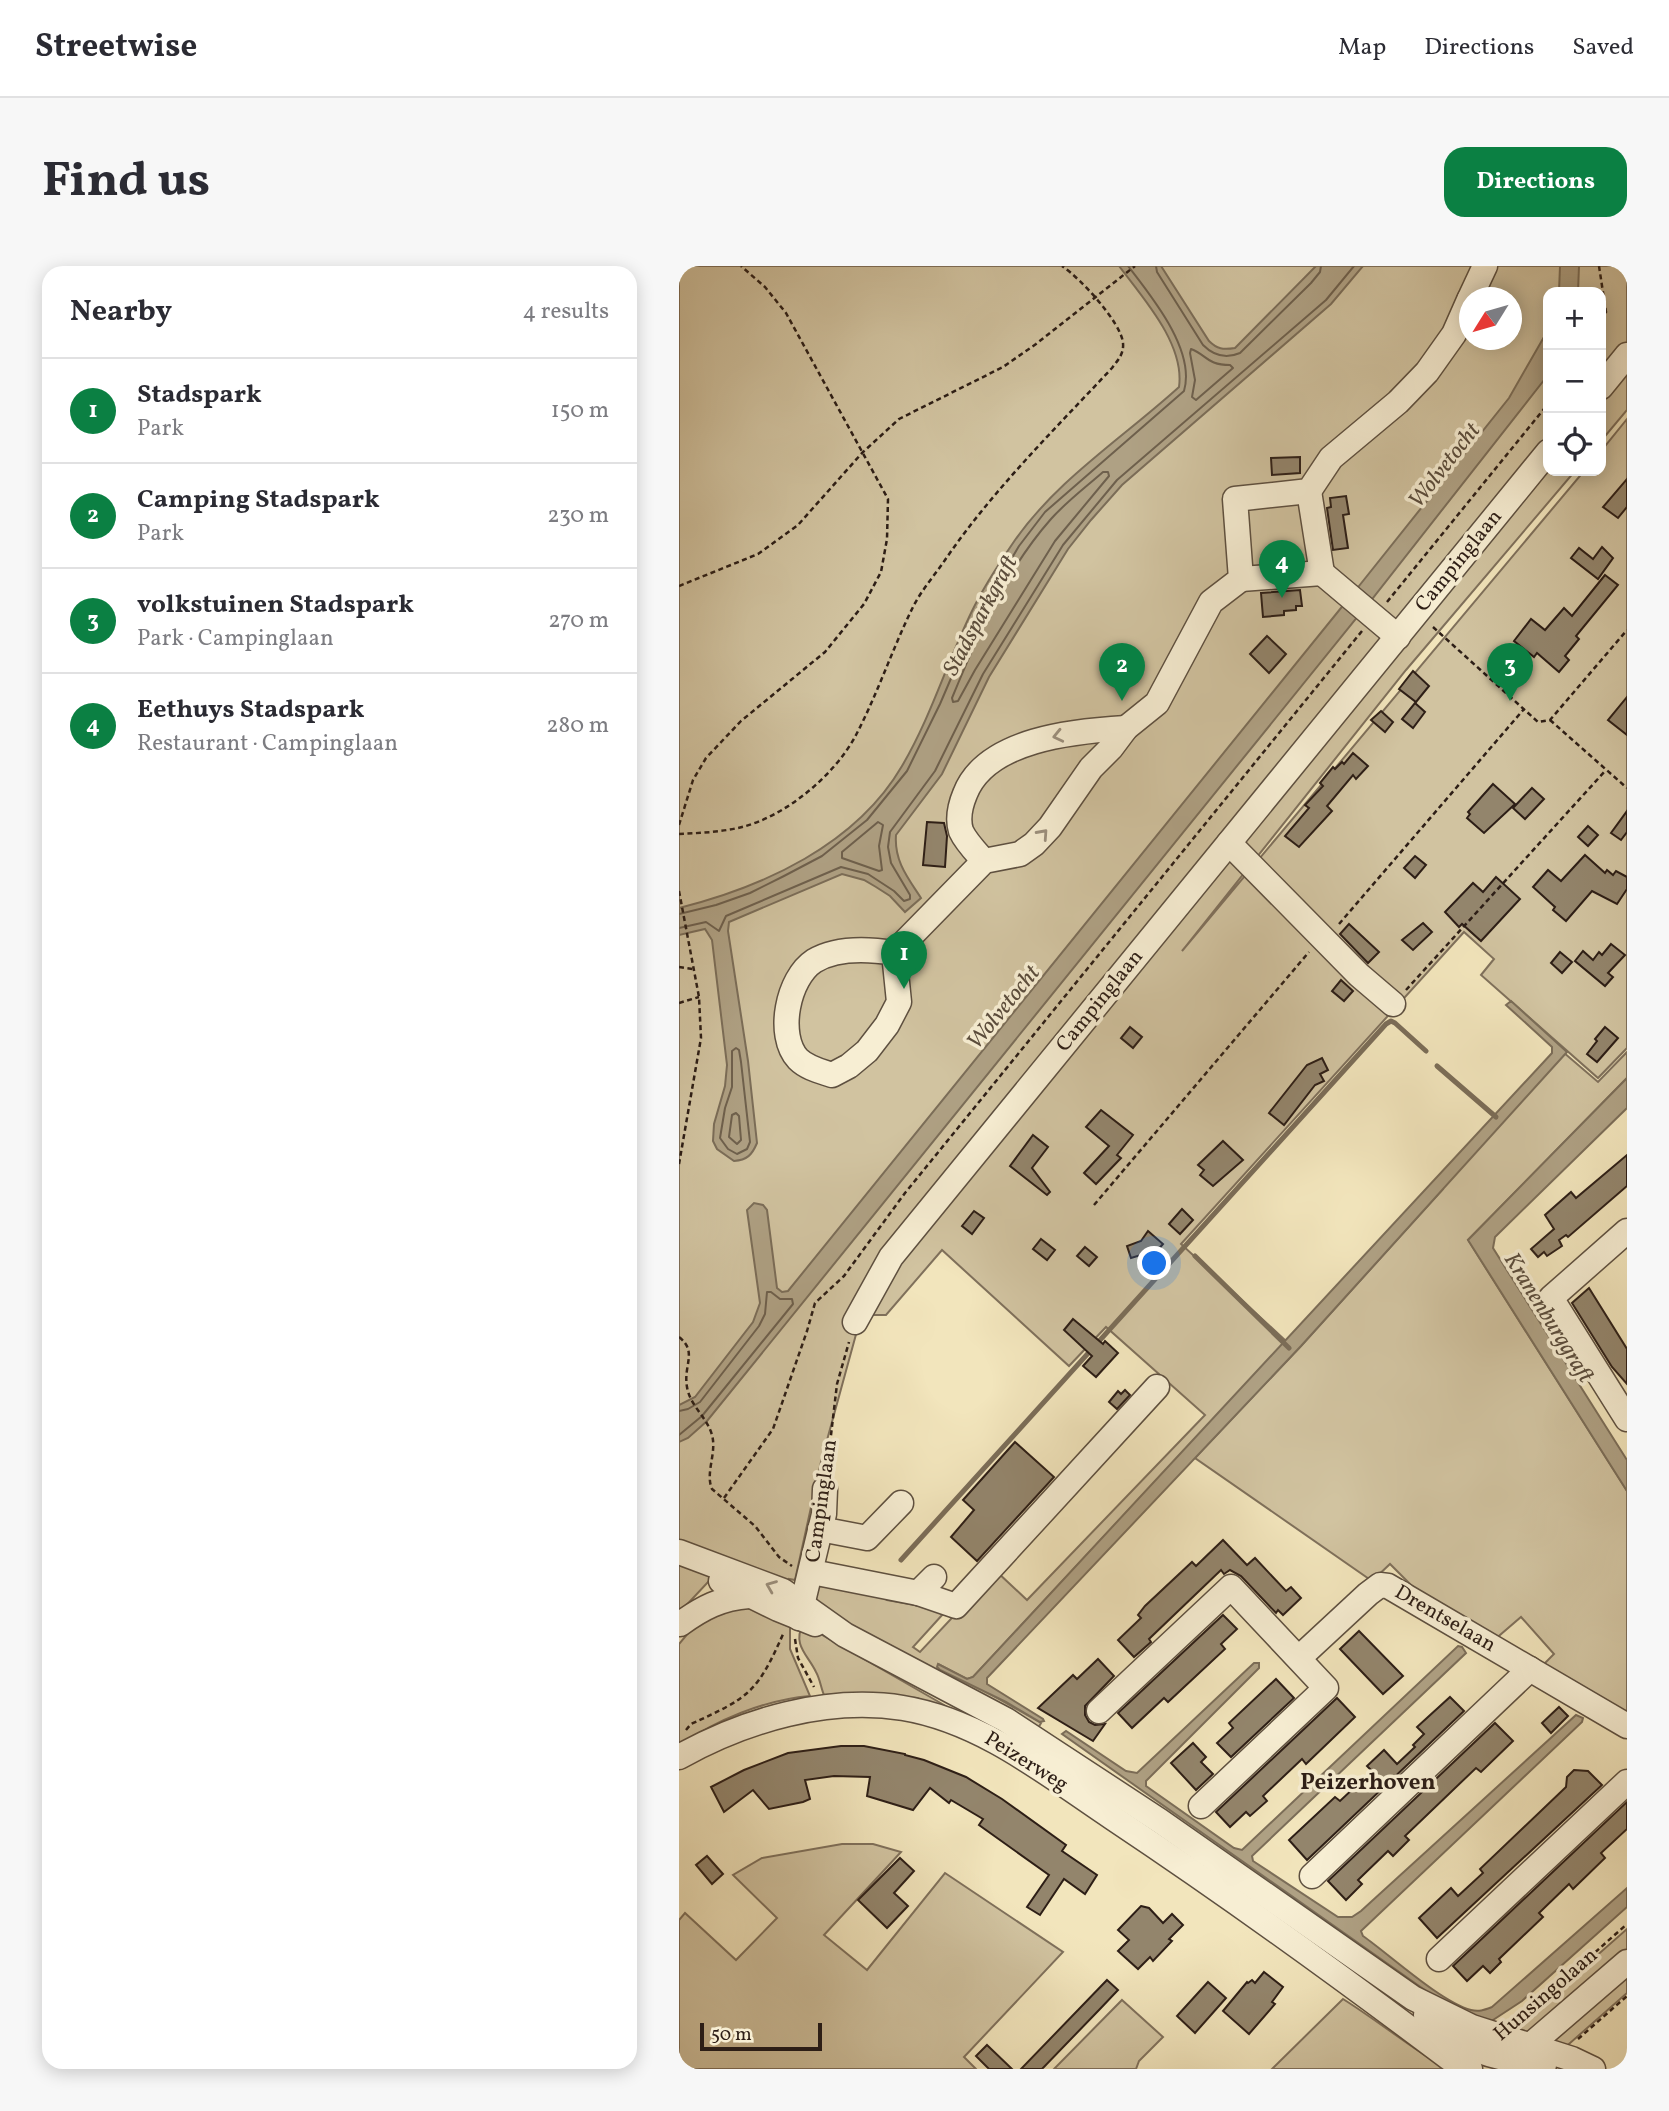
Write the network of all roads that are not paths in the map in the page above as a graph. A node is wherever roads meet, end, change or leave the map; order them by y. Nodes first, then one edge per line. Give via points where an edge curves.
1 (1485, 266) edge
2 (1475, 287) edge
3 (1459, 323) edge
4 (1627, 355) edge
5 (1606, 381) edge
6 (1543, 458) edge
7 (1309, 491) junction
8 (1322, 573) junction
9 (1241, 579) junction
10 (1398, 637) junction
11 (1126, 728) junction
12 (1230, 843) junction
13 (983, 861) junction
14 (894, 953) junction
15 (1393, 1004) road end
16 (1627, 1231) edge
17 (855, 1322) road end
18 (1157, 1387) dead end
19 (1627, 1419) edge
20 (825, 1489) road end
21 (901, 1503) dead end
22 (820, 1529) junction
23 (679, 1552) edge
24 (811, 1575) junction
25 (727, 1577) junction
26 (749, 1596) junction
27 (797, 1612) junction
28 (679, 1624) edge
29 (1299, 1658) junction
30 (1530, 1668) junction
31 (1099, 1712) dead end
32 (1627, 1726) edge
33 (679, 1757) edge
34 (1627, 1782) edge
35 (1201, 1806) dead end
36 (1312, 1876) dead end
37 (1337, 1959) junction
38 (1439, 1959) dead end
39 (1622, 1975) edge
40 (1413, 1998) junction
41 (1521, 2053) junction
42 (1561, 2062) edge
43 (1470, 2069) edge
44 (1593, 2069) edge

1 - 2 street
3 - 7 street via 1427,372 1331,458
4 - 5 street
6 - 10 street, Campinglaan
7 - 8 street
7 - 9 street via 1235,499
8 - 9 street
8 - 10 street
9 - 11 street via 1211,602 1157,704
10 - 12 street, Campinglaan
13 -> 11 street via 1020,854 1034,845
11 -> 13 street via 1059,735 1022,746 984,768 970,782 959,810 961,830
12 - 15 street
12 - 17 street, Campinglaan via 891,1257
13 - 14 street
14 - 14 street via 863,950 828,955 803,970 790,993 788,1014 788,1037 799,1061 832,1074 867,1051 899,1002
16 - 19 street via 1551,1298
18 - 24 street via 955,1606 926,1585
20 - 22 street, Campinglaan
21 - 22 street via 867,1538
22 - 24 street, Campinglaan
23 - 25 street
24 - 27 street, Campinglaan
25 - 26 street, Peizerweg
27 -> 25 street, Peizerweg via 768,1584
25 - 28 street via 692,1602
26 - 27 street, Peizerweg
26 - 28 street via 709,1604
27 - 37 street, Peizerweg via 1030,1735
29 - 30 street, Drentselaan via 1380,1585 1398,1590
29 - 31 street via 1231,1587
29 - 35 street via 1326,1688
30 - 32 street, Drentselaan
30 - 36 street
33 - 37 street, Peizerweg via 745,1727 817,1708 903,1708 944,1718 1016,1754
34 - 38 street
37 - 40 street, Peizerweg
37 - 43 street, Peizerweg via 1449,2058
39 - 41 street, Hunsingolaan
40 - 41 street, Peizerweg via 1496,2036
40 - 41 street, Peizerweg via 1458,2042 1481,2053
41 - 42 street, Peizerweg
42 - 44 street, Peizerweg

